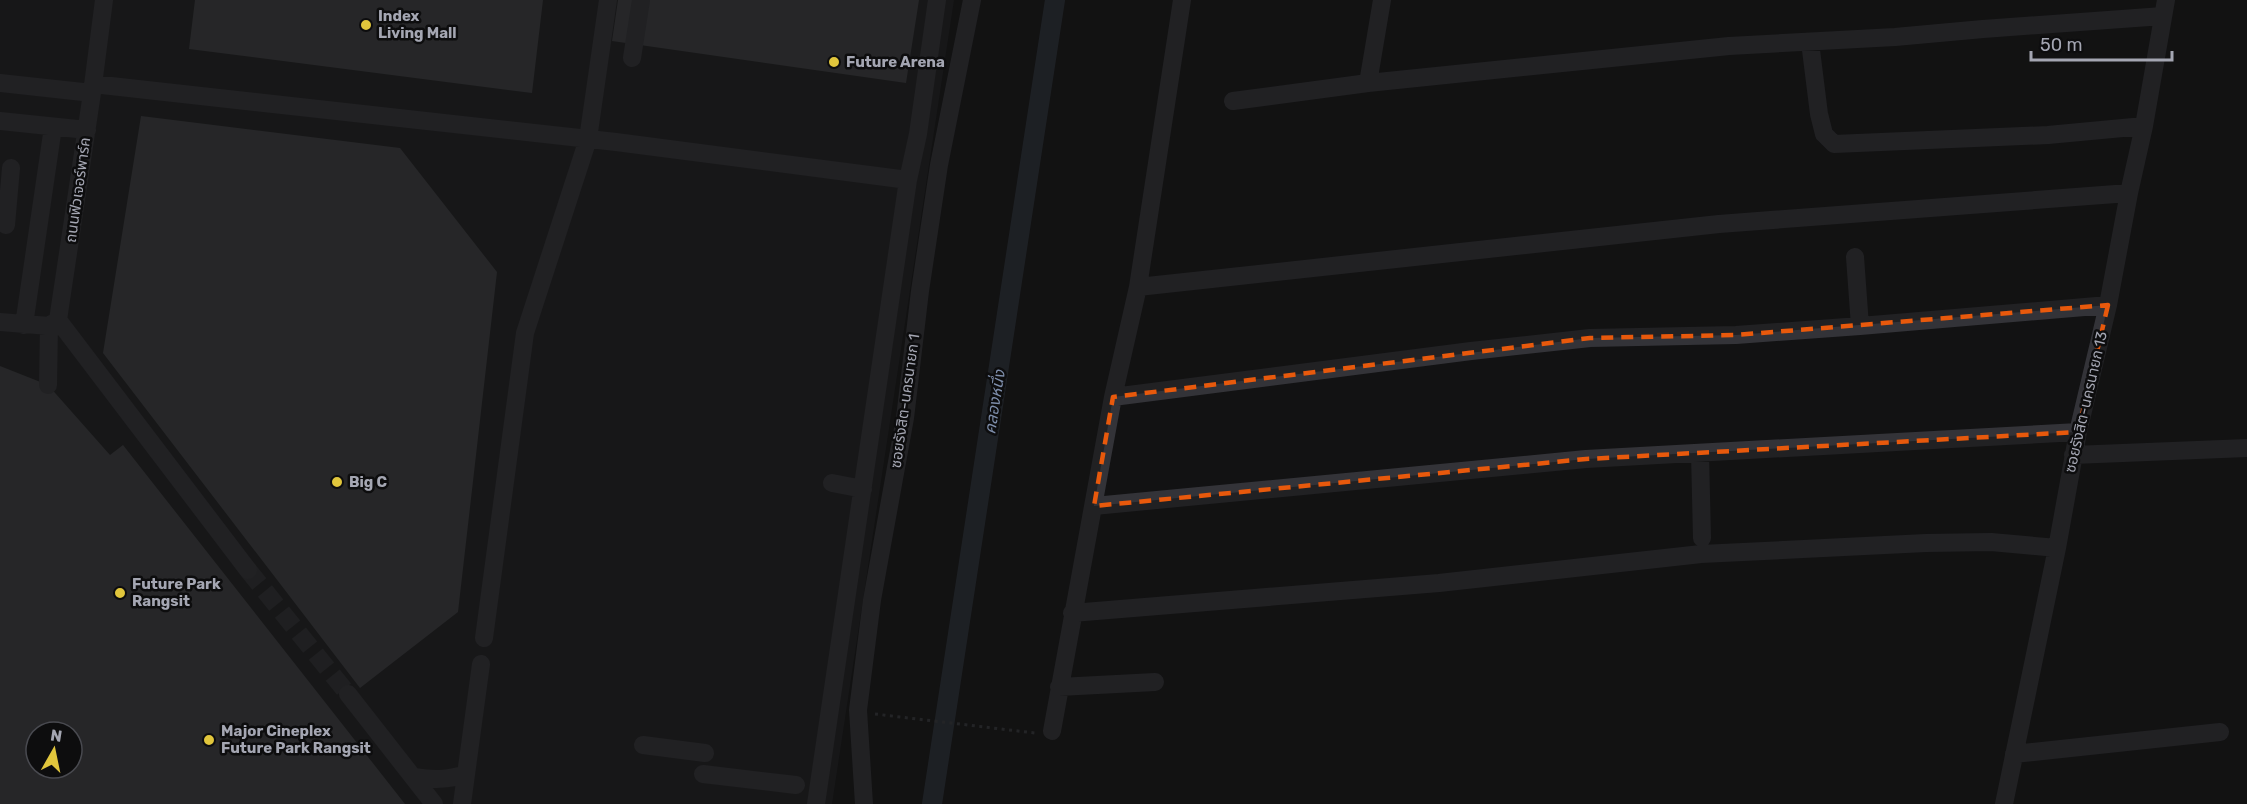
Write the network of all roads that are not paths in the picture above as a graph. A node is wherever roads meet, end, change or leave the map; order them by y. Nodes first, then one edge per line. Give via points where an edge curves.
1 (104, 0) edge
2 (608, 0) edge
3 (641, 0) edge
4 (937, 0) edge
5 (972, 0) edge
6 (1182, 0) edge
7 (1382, 0) edge
8 (2165, 8) edge
9 (1810, 42) junction
10 (632, 58) dead end
11 (0, 82) edge
12 (1368, 82) junction
13 (93, 88) junction
14 (1233, 101) dead end
15 (0, 121) edge
16 (2144, 126) junction
17 (53, 127) junction
18 (87, 130) junction
19 (588, 139) junction
20 (11, 168) dead end
21 (908, 180) junction
22 (2129, 193) junction
23 (6, 225) dead end
24 (1855, 257) dead end
25 (1138, 286) junction
26 (2108, 304) junction
27 (0, 322) edge
28 (54, 323) junction
29 (24, 325) junction
30 (1860, 326) junction
31 (48, 385) dead end
32 (1113, 397) junction
33 (2078, 432) junction
34 (2247, 448) edge
35 (1700, 453) junction
36 (2073, 455) junction
37 (832, 483) dead end
38 (863, 489) junction
39 (1094, 506) junction
40 (1702, 538) dead end
41 (2056, 548) junction
42 (248, 570) tunnel mouth
43 (1072, 614) junction
44 (484, 638) dead end
45 (481, 664) dead end
46 (1155, 682) dead end
47 (1059, 687) junction
48 (348, 694) tunnel mouth
49 (1052, 730) dead end
50 (2220, 732) dead end
51 (643, 746) dead end
52 (705, 753) dead end
53 (2014, 754) junction
54 (466, 774) junction
55 (703, 774) dead end
56 (414, 777) junction
57 (796, 785) dead end
58 (434, 804) edge
59 (462, 804) edge
60 (816, 804) edge
61 (864, 804) edge
62 (2004, 804) edge

1 - 13 street, ถนนฟิวเจอร์พาร์ค
2 - 19 street
3 - 10 street
4 - 21 street
5 - 61 street, ซอยรังสิต-นครนายก 1 via 939,165 905,418 872,600 858,710
6 - 25 street
7 - 12 street
8 - 9 street
8 - 16 street, ซอยรังสิต-นครนายก 13
9 - 12 street via 1729,46
9 - 16 street via 1819,114 1824,134 1834,144 2048,135
11 - 13 street
12 - 14 street
13 - 18 street, ถนนฟิวเจอร์พาร์ค
13 - 19 street
15 - 17 street
16 - 22 street, ซอยรังสิต-นครนายก 13
17 - 18 street
17 - 29 street
18 - 28 street, ถนนฟิวเจอร์พาร์ค
19 - 21 street
19 - 44 street via 525,333
20 - 23 street
21 - 38 street
22 - 25 street via 1719,224
22 - 26 street, ซอยรังสิต-นครนายก 13
24 - 30 street
25 - 32 street
26 - 30 street
26 - 33 street, ซอยรังสิต-นครนายก 13
27 - 29 street
28 - 29 street
28 - 31 street, ถนนฟิวเจอร์พาร์ค
28 - 42 street
30 - 32 street via 1736,335 1590,338
32 - 39 street
33 - 35 street
33 - 36 street, ซอยรังสิต-นครนายก 13
34 - 36 street
35 - 39 street via 1586,459
35 - 40 street
36 - 41 street, ซอยรังสิต-นครนายก 13
37 - 38 street
38 - 60 street
39 - 43 street
41 - 43 street via 1991,542 1926,543 1701,554 1439,583
41 - 53 street, ซอยรังสิต-นครนายก 13
43 - 47 street
45 - 54 street
46 - 47 street
47 - 49 street
48 - 56 street
50 - 53 street
51 - 52 street
53 - 62 street, ซอยรังสิต-นครนายก 13
54 - 56 street via 433,781
54 - 59 street
55 - 57 street
56 - 58 street

